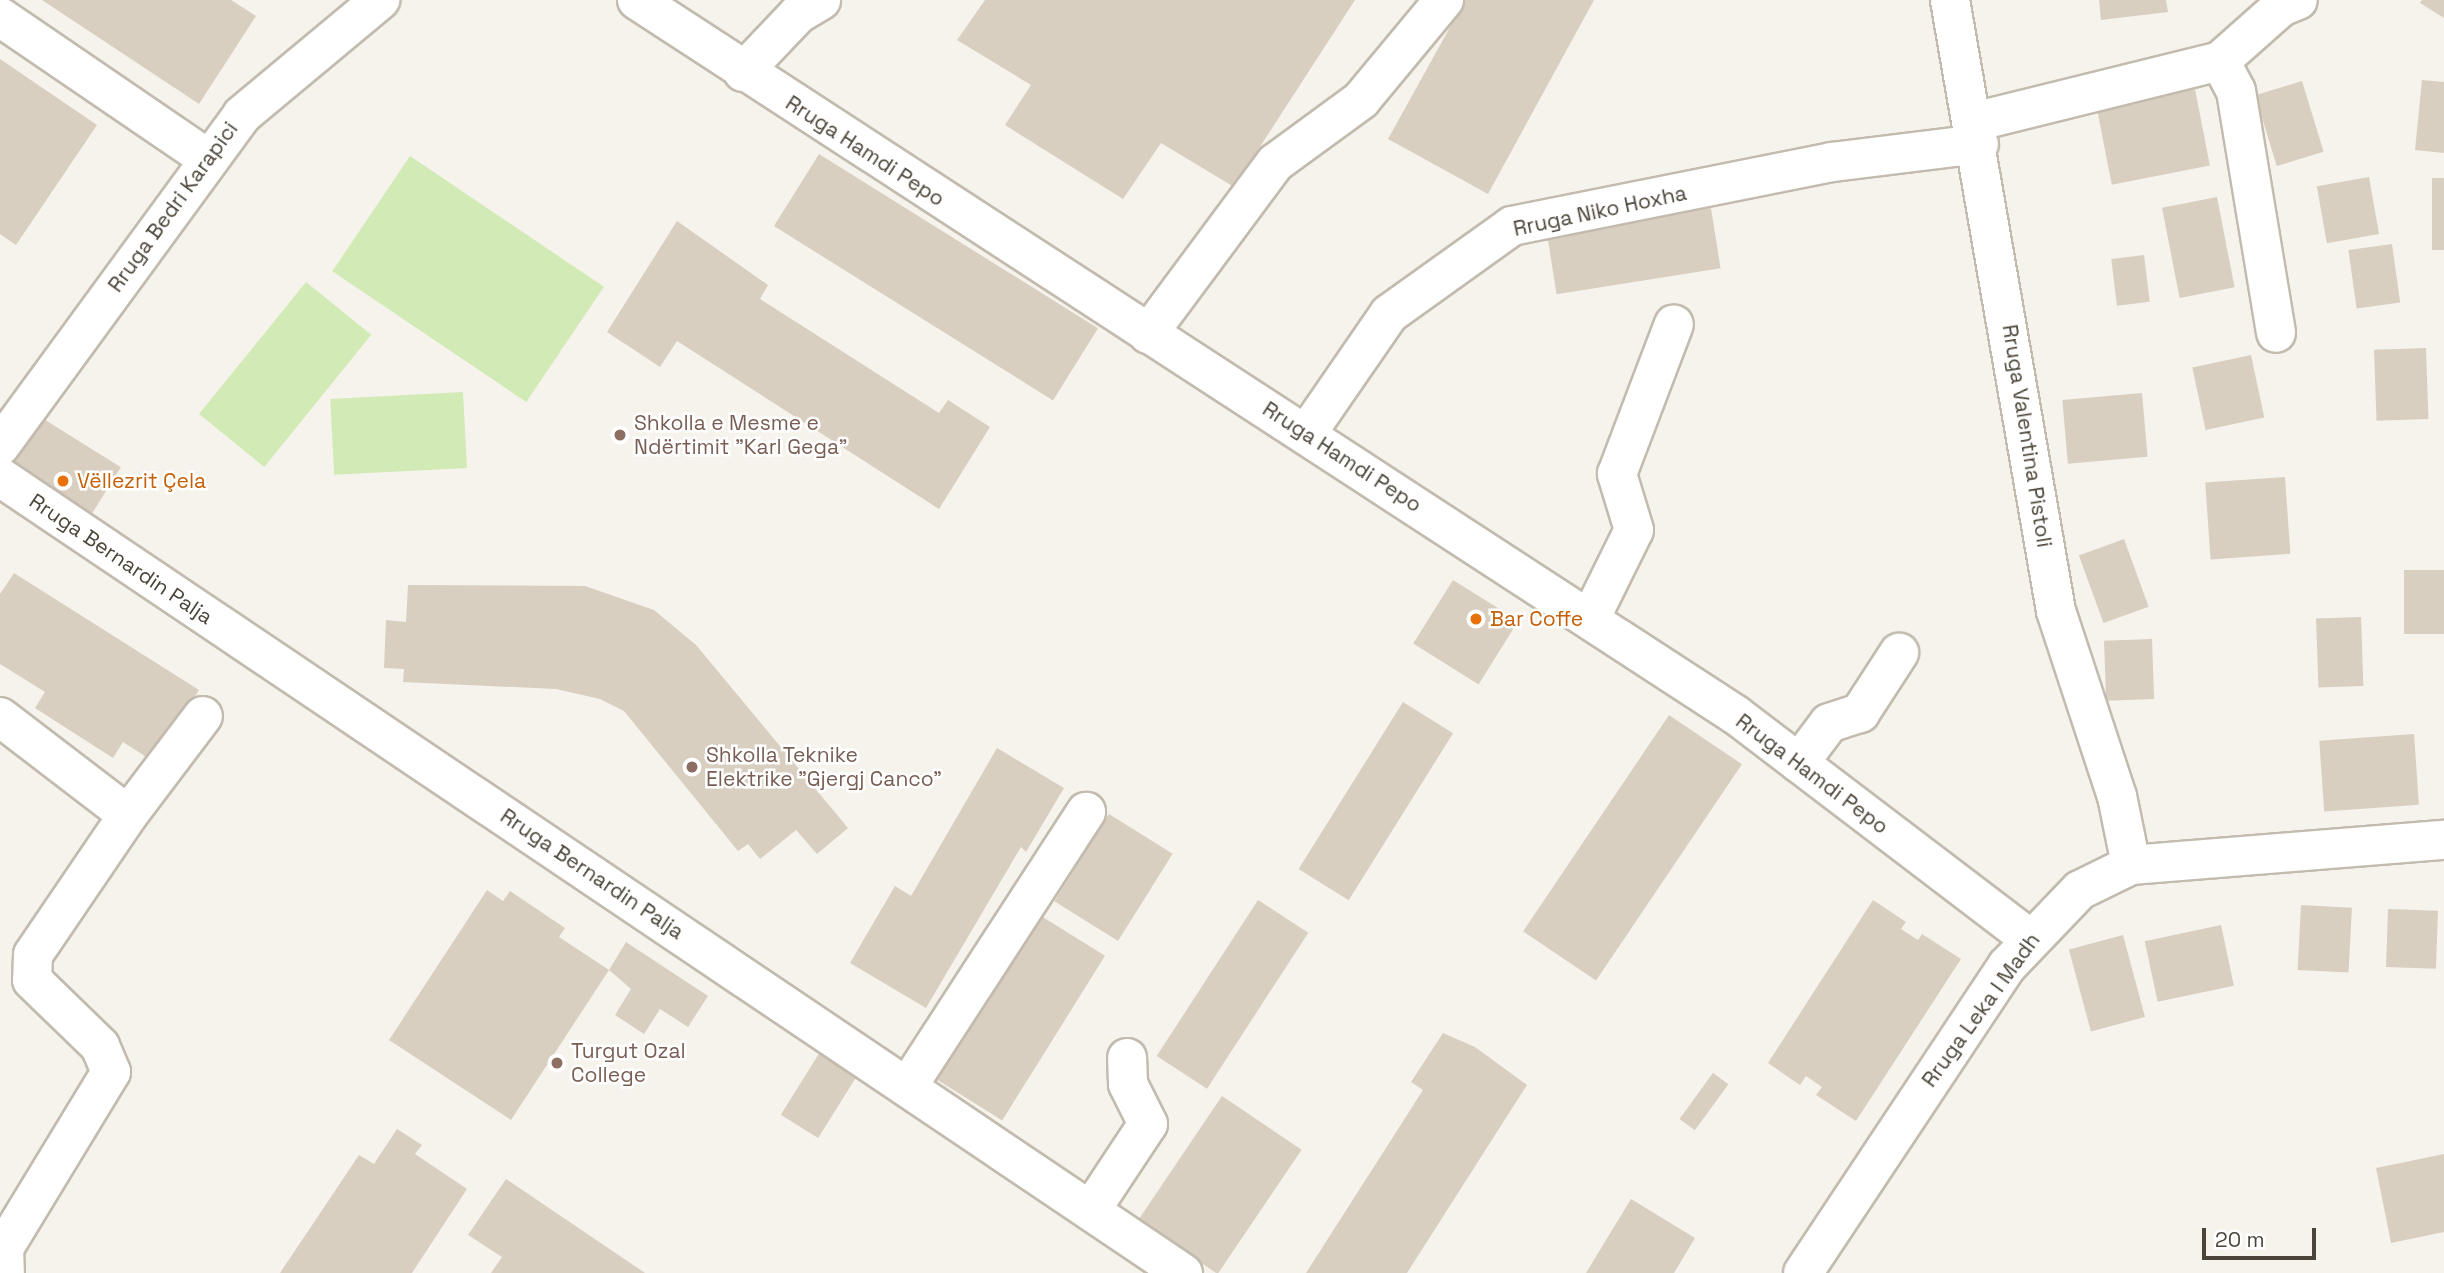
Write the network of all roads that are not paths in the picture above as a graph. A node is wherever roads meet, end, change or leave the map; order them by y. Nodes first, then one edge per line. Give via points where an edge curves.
1 (380, 0) edge
2 (637, 0) edge
3 (821, 0) edge
4 (1444, 0) edge
5 (1950, 0) edge
6 (2286, 2) edge
7 (0, 18) edge
8 (2220, 61) junction
9 (743, 72) junction
10 (1977, 133) junction
11 (207, 158) junction
12 (1674, 324) dead end
13 (2276, 333) dead end
14 (1148, 334) junction
15 (1307, 433) junction
16 (0, 446) edge
17 (0, 477) edge
18 (1590, 619) junction
19 (1899, 653) dead end
20 (0, 716) edge
21 (203, 716) dead end
22 (1799, 763) junction
23 (1086, 812) dead end
24 (128, 815) junction
25 (2444, 840) edge
26 (2132, 865) junction
27 (2030, 939) junction
28 (1127, 1058) dead end
29 (908, 1086) junction
30 (1091, 1210) junction
31 (5, 1273) edge
32 (1183, 1273) edge
33 (1803, 1273) edge

1 - 11 street, Rruga Bedri Karapici via 242,115
2 - 9 street, Rruga Hamdi Pepo
3 - 9 street via 798,14
4 - 14 street via 1361,100 1275,163
5 - 10 street, Rruga Valentina Pistoli
6 - 8 street, Rruga Niko Hoxha
7 - 11 street
8 - 10 street, Rruga Niko Hoxha
8 - 13 street via 2236,91
9 - 14 street, Rruga Hamdi Pepo
10 - 15 street, Rruga Niko Hoxha via 1512,226 1389,314
10 - 26 street, Rruga Valentina Pistoli via 2056,611 2117,796
11 - 16 street, Rruga Bedri Karapici
12 - 18 street via 1617,474 1634,530
14 - 15 street, Rruga Hamdi Pepo
15 - 18 street, Rruga Hamdi Pepo
17 - 29 street, Rruga Bernardin Palja
18 - 22 street, Rruga Hamdi Pepo
19 - 22 street via 1860,713 1829,723
20 - 24 street
21 - 24 street
22 - 27 street, Rruga Hamdi Pepo
23 - 29 street
24 - 31 street via 33,955 32,981 100,1046 111,1072 4,1248
25 - 26 street, Rruga Leka I Madh
26 - 27 street, Rruga Leka I Madh via 2080,890
27 - 33 street, Rruga Leka I Madh via 1945,1055
28 - 30 street via 1128,1084 1148,1124
29 - 30 street, Rruga Bernardin Palja
30 - 32 street, Rruga Bernardin Palja

